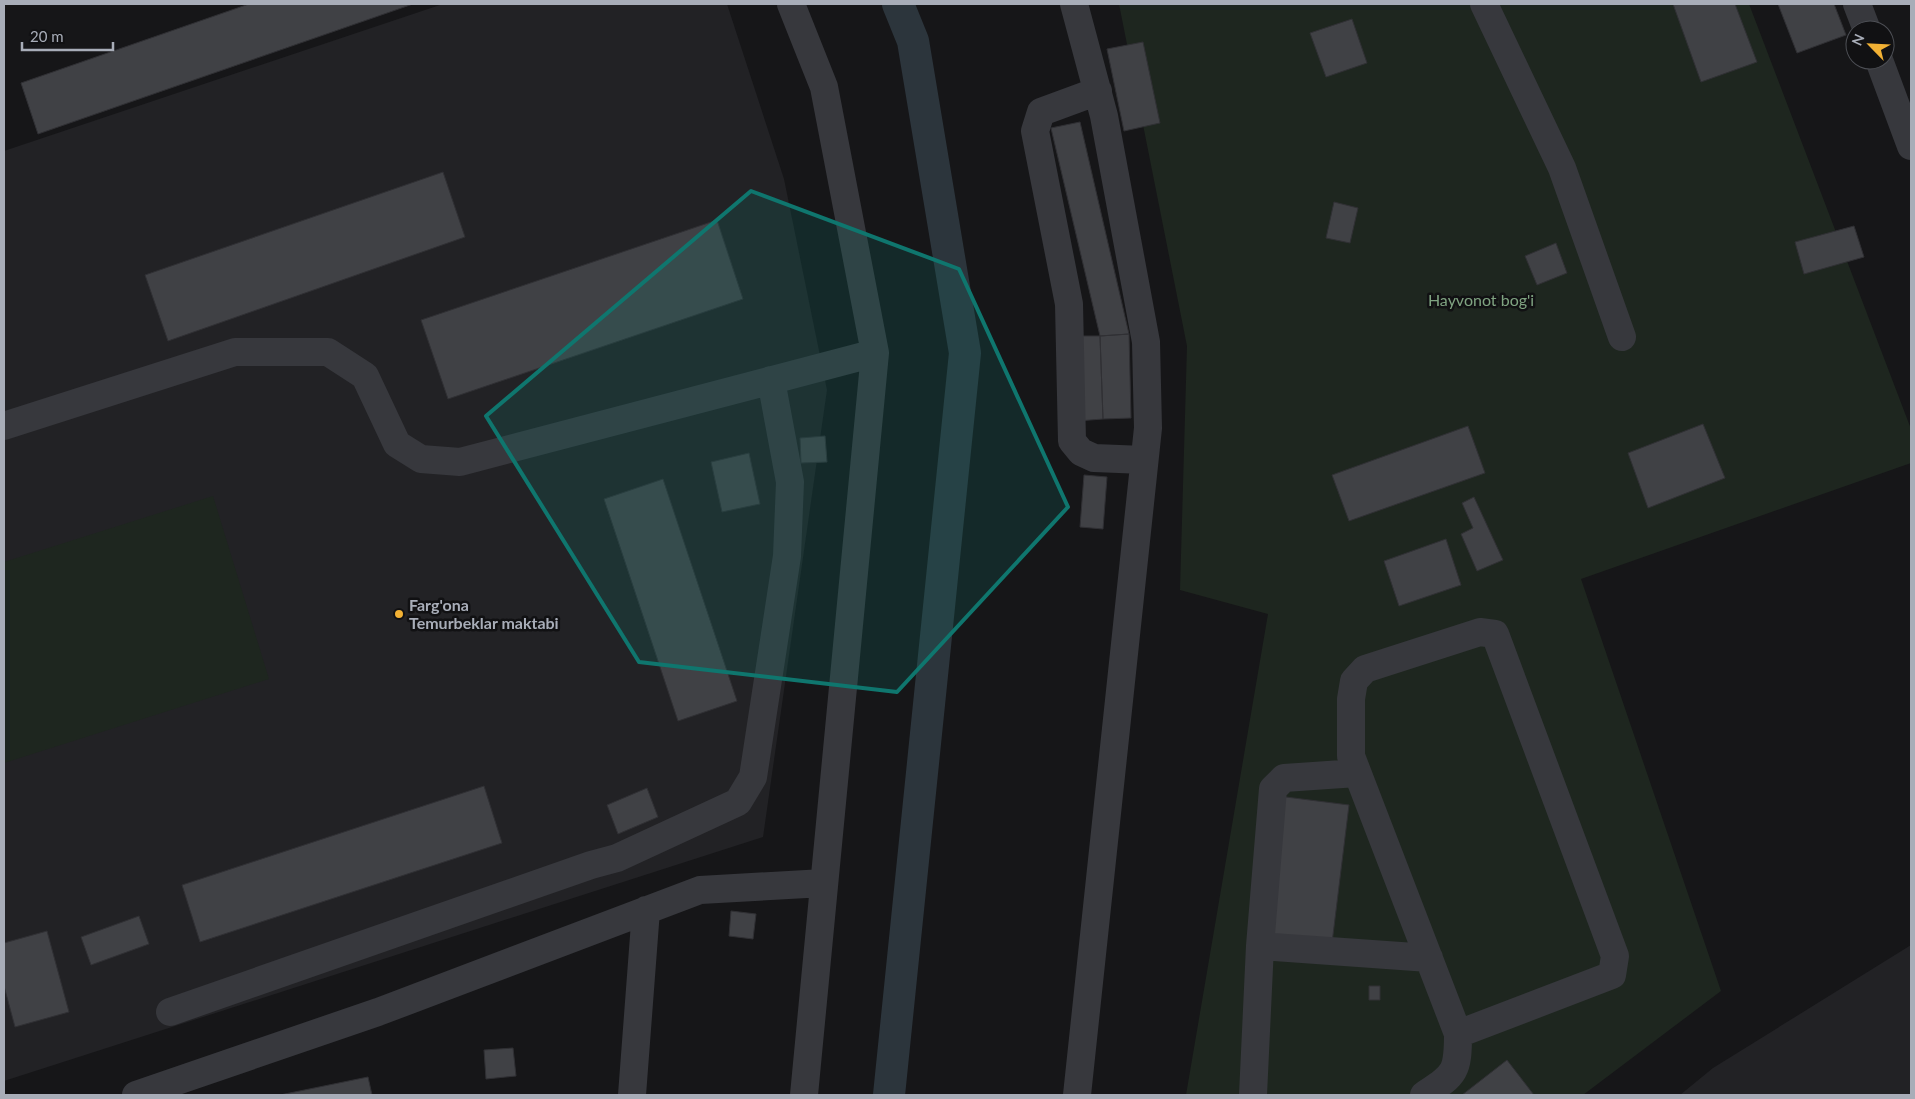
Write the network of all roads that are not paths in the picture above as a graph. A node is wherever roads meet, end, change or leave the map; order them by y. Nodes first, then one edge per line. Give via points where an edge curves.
1 (791, 4) edge
2 (1074, 4) edge
3 (1484, 4) edge
4 (1857, 4) edge
5 (1863, 20) edge
6 (1882, 70) edge
7 (1098, 91) junction
8 (1911, 146) edge
9 (1622, 337) dead end
10 (875, 353) junction
11 (772, 380) junction
12 (4, 426) edge
13 (1144, 460) junction
14 (1358, 773) junction
15 (824, 883) junction
16 (646, 910) junction
17 (1260, 946) junction
18 (1429, 958) junction
19 (170, 1012) dead end
20 (1458, 1034) junction
21 (136, 1095) edge
22 (632, 1095) edge
23 (804, 1095) edge
24 (1077, 1095) edge
25 (1253, 1095) edge
26 (1424, 1095) edge

1 - 10 street via 824,86
2 - 7 street
3 - 9 street via 1562,168
4 - 5 street
6 - 8 street
7 - 13 street via 1146,342 1148,428
7 - 13 street via 1042,112 1035,131 1069,304 1072,441 1081,452 1094,458
10 - 11 street
10 - 15 street
11 - 12 street via 460,462 421,460 397,444 365,376 328,352 235,352
11 - 19 street via 790,482 787,556 753,777 738,802 616,858
13 - 24 street
14 - 17 street via 1284,778 1272,789
14 - 18 street
14 - 20 street via 1351,756 1354,681 1374,666 1480,632 1495,634 1615,956 1612,975
15 - 16 street via 700,890
15 - 23 street
16 - 21 street via 378,1012
16 - 22 street
17 - 18 street
17 - 25 street
18 - 20 street
20 - 26 street via 1458,1060 1449,1078

